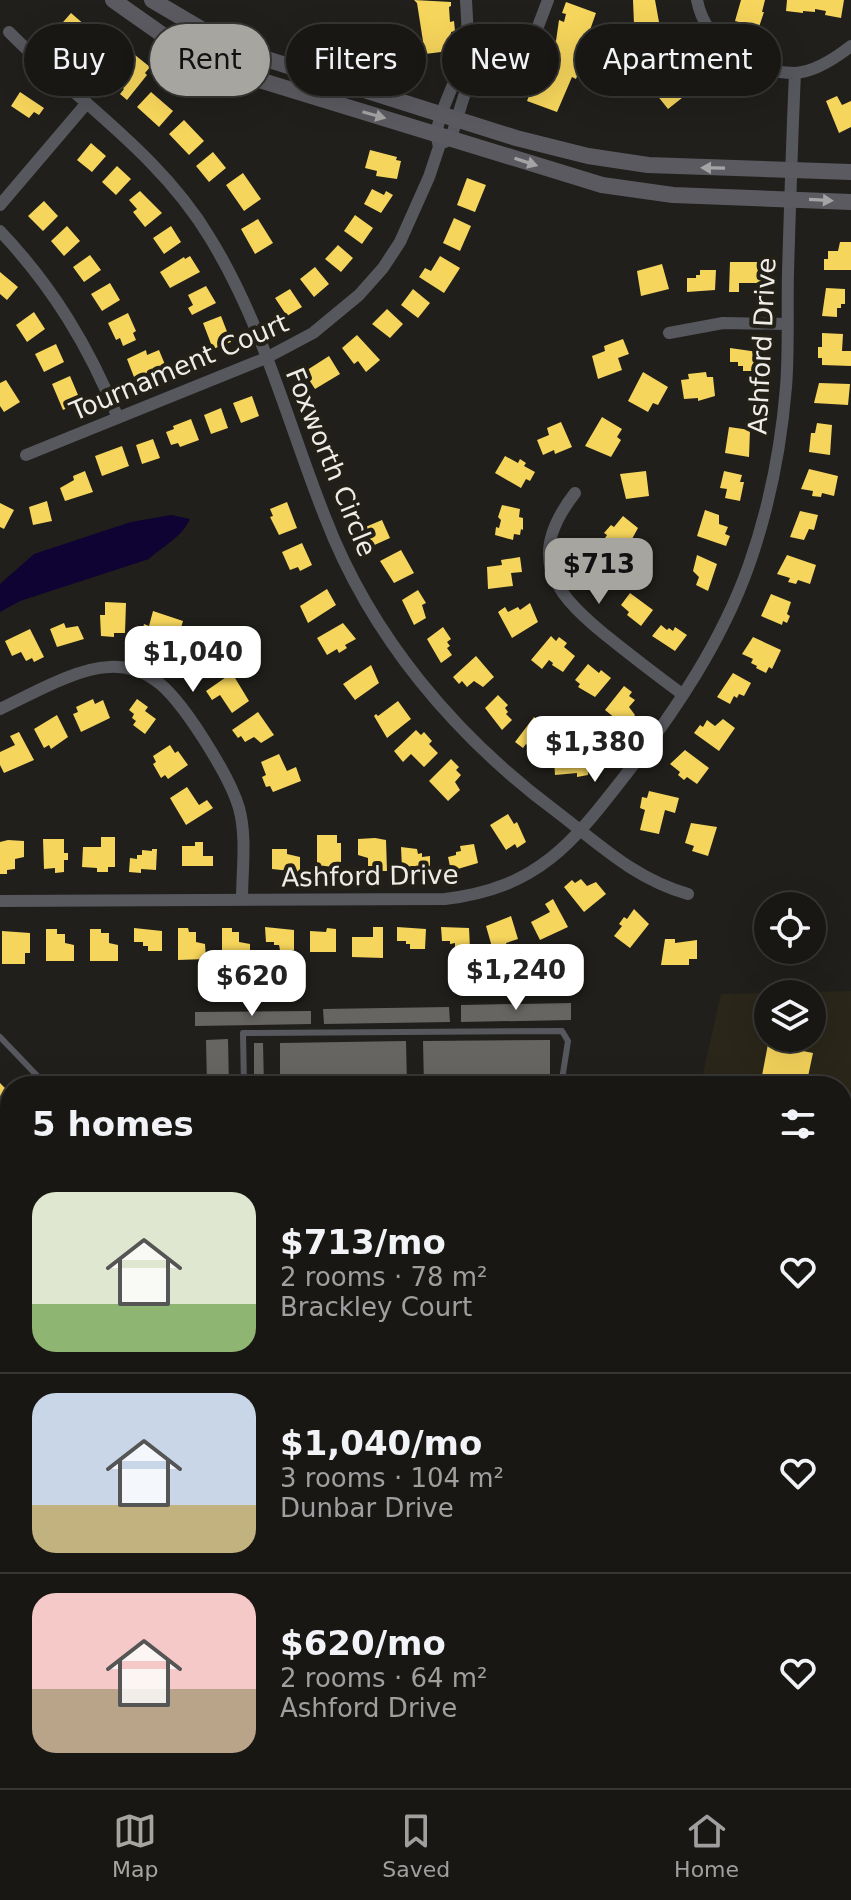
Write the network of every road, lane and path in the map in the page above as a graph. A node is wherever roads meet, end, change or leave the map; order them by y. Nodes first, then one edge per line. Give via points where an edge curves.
1 (113, 0) edge
2 (152, 0) edge
3 (466, 0) edge
4 (548, 0) edge
5 (697, 0) edge
6 (467, 24) edge
7 (539, 24) edge
8 (9, 32) dead end
9 (851, 46) edge
10 (795, 73) junction
11 (451, 96) edge
12 (464, 96) edge
13 (86, 104) junction
14 (449, 117) junction
15 (442, 139) junction
16 (791, 169) junction
17 (851, 172) edge
18 (790, 199) junction
19 (851, 202) edge
20 (0, 205) edge
21 (0, 231) edge
22 (787, 324) junction
23 (669, 333) dead end
24 (266, 358) junction
25 (118, 418) junction
26 (26, 455) dead end
27 (575, 493) dead end
28 (682, 694) junction
29 (0, 709) edge
30 (580, 829) junction
31 (688, 894) dead end
32 (242, 900) junction
33 (0, 901) edge
34 (0, 1037) edge
35 (37, 1076) edge
36 (244, 1076) edge
37 (563, 1076) edge

1 -> 15 street via 184,50 223,69
2 - 14 street via 260,57
3 - 6 street
4 - 7 street
5 - 10 street via 705,24 724,47 769,68
8 - 13 street, Foxworth Circle
9 - 10 street
10 - 16 street, Ashford Drive
11 - 14 street
12 - 14 street
13 - 20 street
13 - 24 street, Foxworth Circle via 146,156 192,211 229,271
14 - 15 street, Tournament Court
16 -> 14 street via 620,162
15 -> 18 street via 628,190
15 - 24 street, Tournament Court via 415,212 383,268 337,315
16 - 17 street
16 - 18 street, Ashford Drive
18 -> 19 street
18 - 22 street, Ashford Drive
21 - 25 street via 30,263 85,343
22 - 23 street via 723,323
22 - 28 street, Ashford Drive via 781,434 761,526 719,634
24 - 25 street, Tournament Court
24 - 30 street, Foxworth Circle via 342,557 400,655 486,753
25 - 26 street, Tournament Court
27 - 28 street via 551,538 556,586 592,624
28 - 30 street, Ashford Drive via 639,758
29 - 32 street via 93,669 127,668 156,681 186,714 233,790 243,830
30 - 31 street, Foxworth Circle via 646,879
30 - 32 street, Ashford Drive via 541,867 474,896
32 - 33 street, Ashford Drive
34 - 35 lane
36 - 37 lane via 243,1033 562,1031 568,1041

